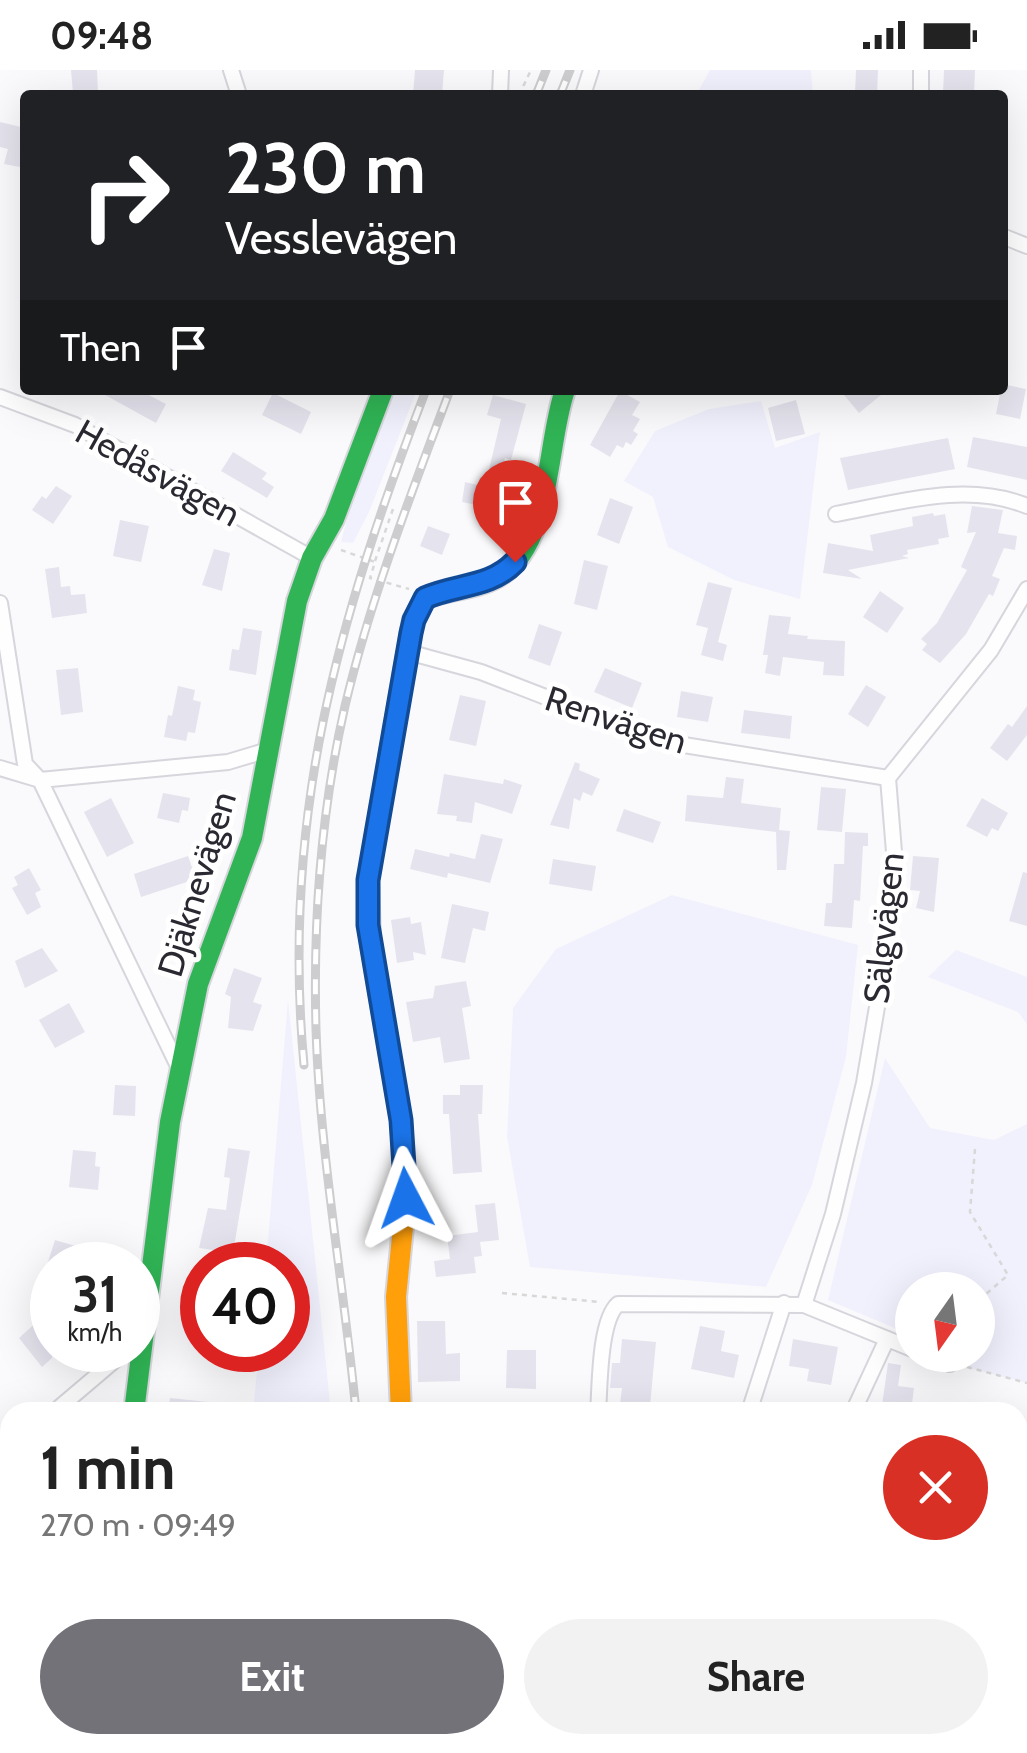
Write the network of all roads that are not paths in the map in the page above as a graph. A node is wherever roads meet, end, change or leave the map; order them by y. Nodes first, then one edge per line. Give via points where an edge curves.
1 (381, 395) edge
2 (562, 395) edge
3 (5, 398) edge
4 (1027, 506) edge
5 (836, 514) dead end
6 (317, 550) junction
7 (1026, 597) edge
8 (0, 603) edge
9 (408, 652) junction
10 (268, 750) junction
11 (0, 768) edge
12 (888, 778) junction
13 (40, 780) junction
14 (179, 1068) junction
15 (151, 1242) edge
16 (784, 1303) junction
17 (804, 1305) junction
18 (887, 1339) junction
19 (895, 1342) edge
20 (101, 1372) edge
21 (135, 1372) edge
22 (66, 1402) edge
23 (134, 1402) edge
24 (400, 1402) edge
25 (599, 1402) edge
26 (752, 1402) edge
27 (857, 1402) edge

1 - 6 street, Djäknevägen
2 - 9 street via 528,544 504,574 425,598
3 - 6 street, Hedåsvägen via 75,425
4 - 5 street via 968,494
6 - 10 street, Djäknevägen via 297,601
7 - 12 street
8 - 13 street via 24,764
9 - 12 street, Renvägen via 480,672 659,741
9 - 24 street via 368,880 368,925 401,1120 406,1198 396,1298
10 - 13 street via 228,762
10 - 14 street, Djäknevägen via 252,838 198,984
11 - 13 street
12 - 17 street, Sälgvägen via 895,864 884,966 864,1083
13 - 14 street
14 - 15 street, Djäknevägen
16 - 17 street
16 - 25 street via 618,1304 606,1332
16 - 26 street
17 - 18 street
18 - 19 street
18 - 27 street
20 - 22 street
21 - 23 street, Djäknevägen

